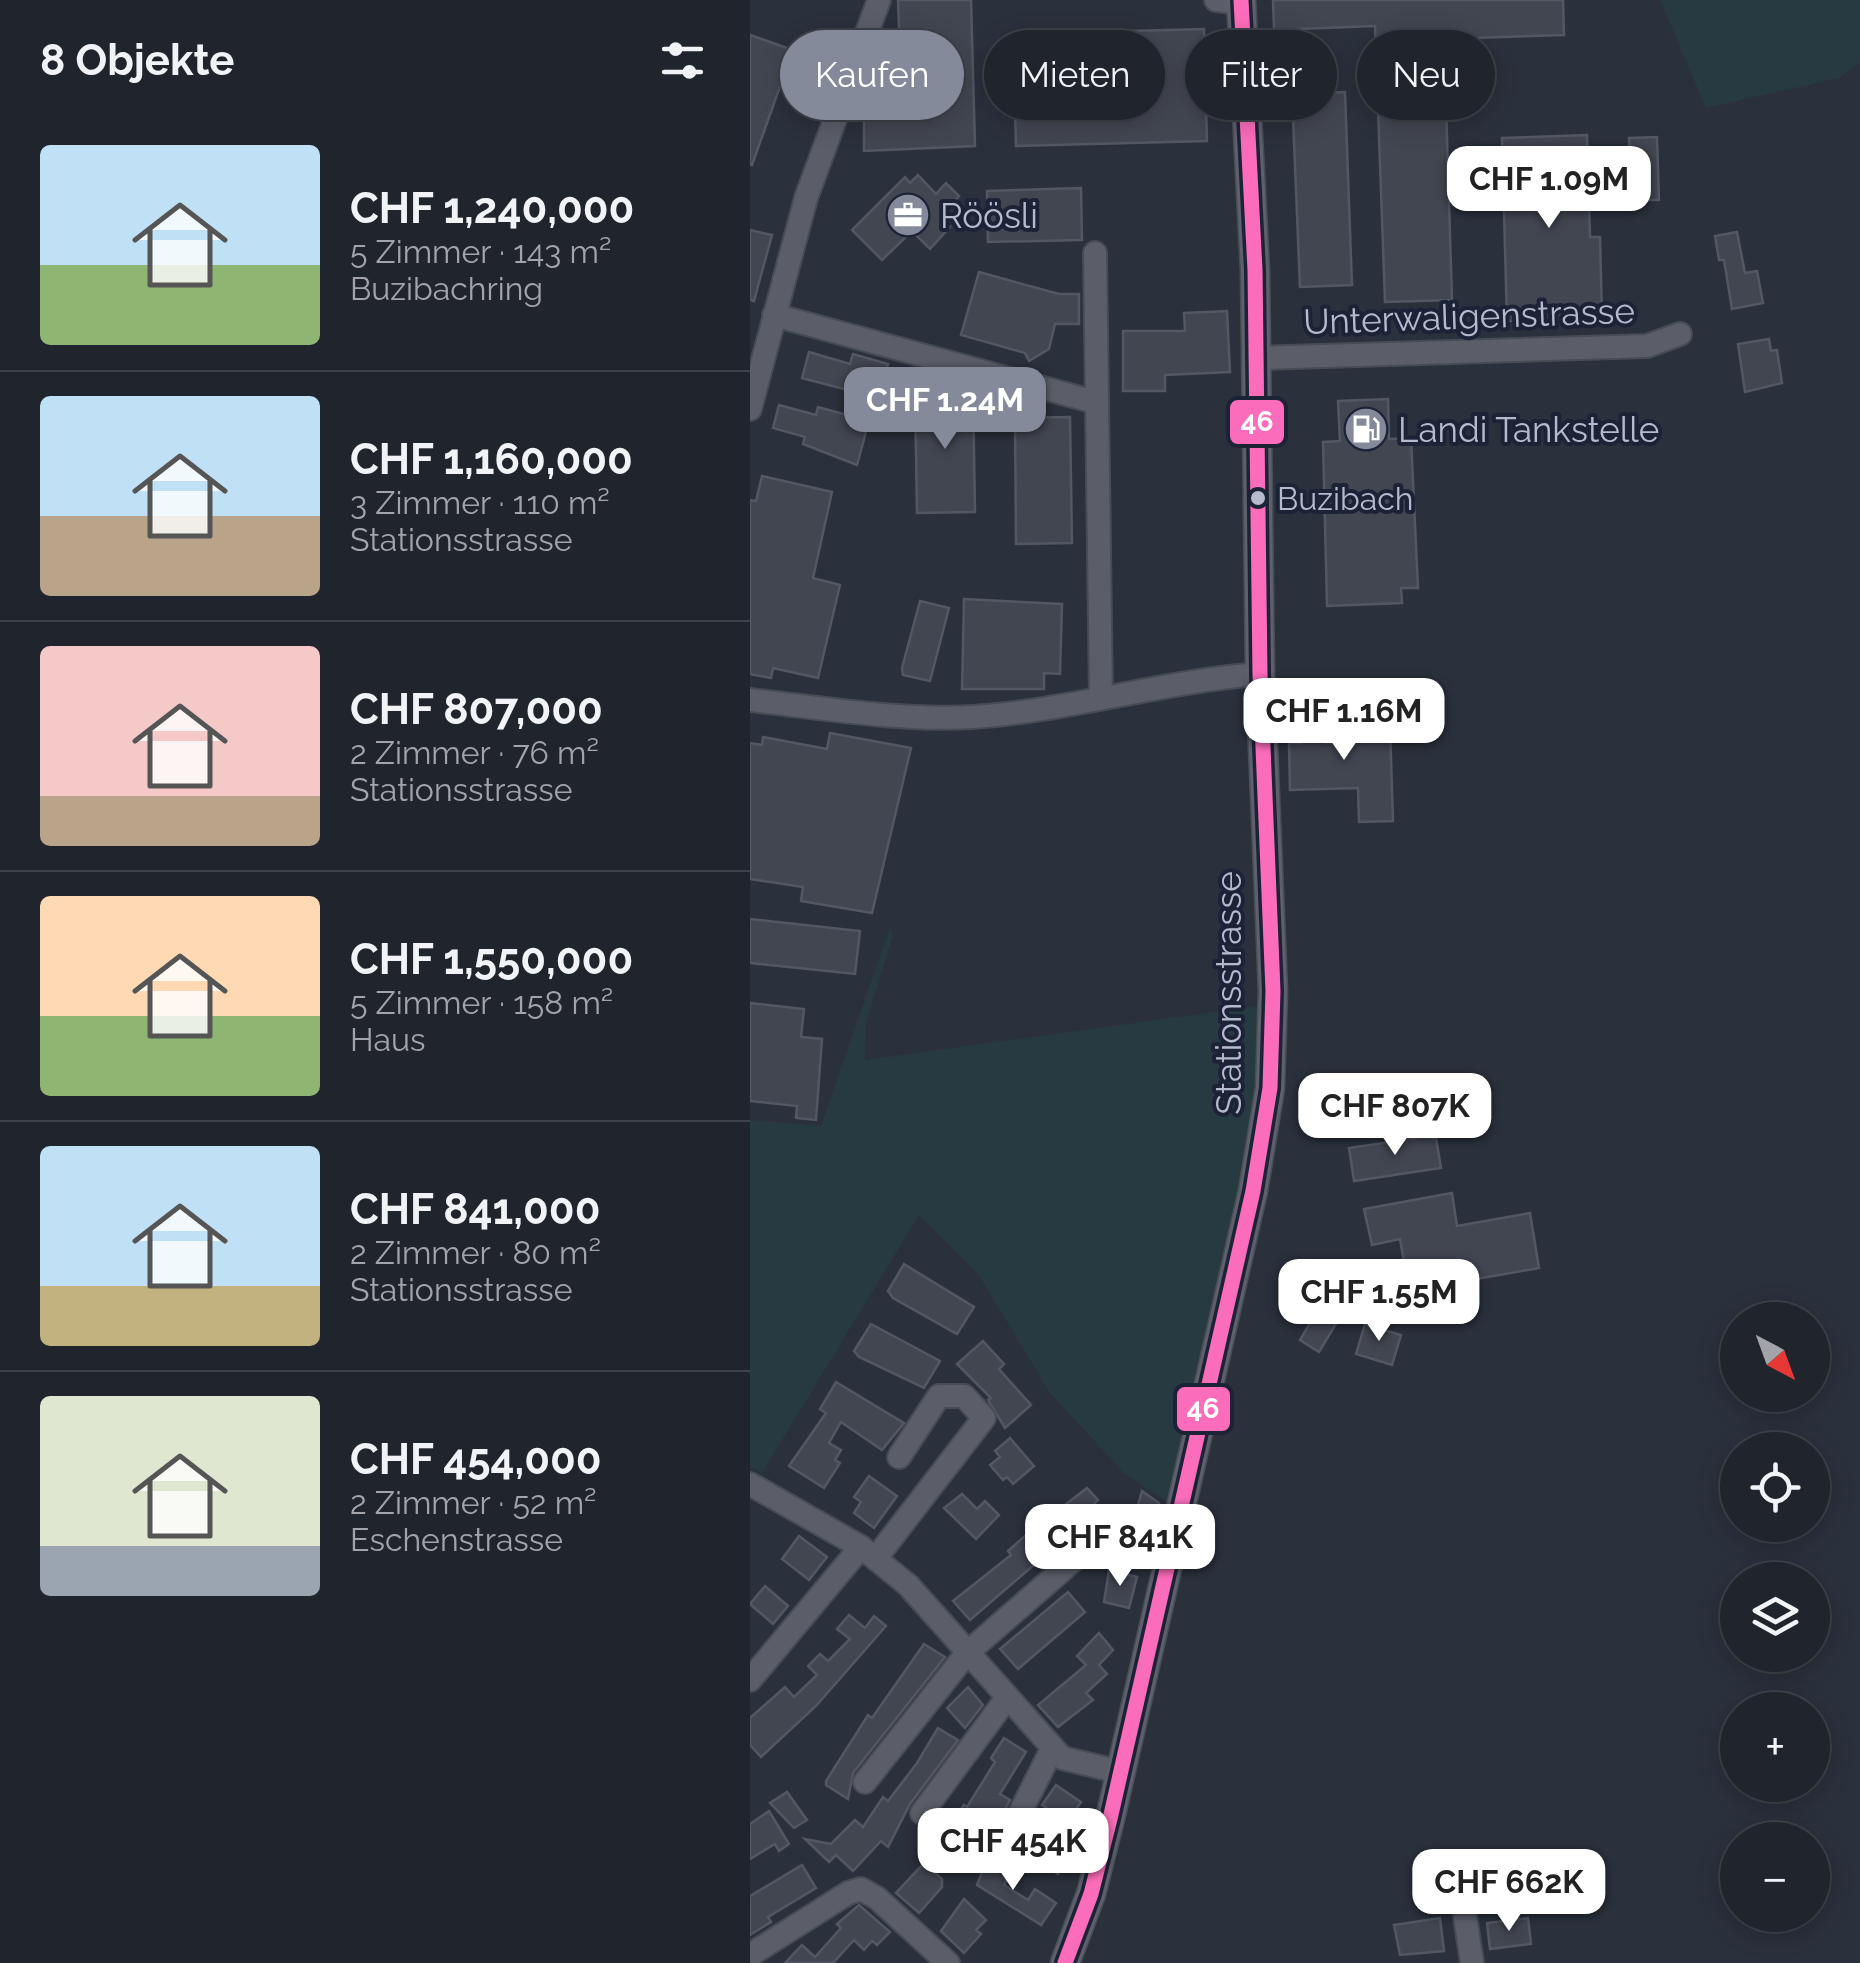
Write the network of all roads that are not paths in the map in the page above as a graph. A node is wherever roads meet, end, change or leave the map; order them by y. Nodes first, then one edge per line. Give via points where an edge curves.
1 (879, 0) edge
2 (1233, 1) edge
3 (1095, 253) dead end
4 (774, 316) junction
5 (1680, 334) dead end
6 (1258, 358) junction
7 (1095, 402) junction
8 (750, 408) edge
9 (1260, 674) junction
10 (1101, 698) junction
11 (750, 700) edge
12 (899, 1458) dead end
13 (754, 1486) edge
14 (1091, 1546) dead end
15 (868, 1552) junction
16 (967, 1653) junction
17 (750, 1680) edge
18 (1006, 1698) junction
19 (1052, 1750) junction
20 (1120, 1772) junction
21 (864, 1782) dead end
22 (922, 1813) dead end
23 (1001, 1851) dead end
24 (1465, 1916) dead end
25 (750, 1954) edge
26 (948, 1963) edge
27 (1065, 1963) edge
28 (1472, 1963) edge

1 - 4 street via 806,198
2 - 6 main road, Stationsstrasse
3 - 7 street
4 - 7 street
4 - 8 street
5 - 6 street, Unterwaligenstrasse via 1646,346
6 - 9 main road, Stationsstrasse
7 - 10 street
9 - 10 street
9 - 20 main road, Stationsstrasse via 1273,991 1265,1128
10 - 11 street via 928,718
12 - 15 street via 940,1396 964,1396 984,1418
13 - 15 street
14 - 16 street
15 - 16 street
15 - 17 street
16 - 18 street
16 - 21 street
18 - 19 street
18 - 22 street
19 - 20 street via 1066,1760
19 - 23 street
20 - 27 main road, Stationsstrasse via 1091,1894
24 - 28 street
25 - 26 street via 861,1890

